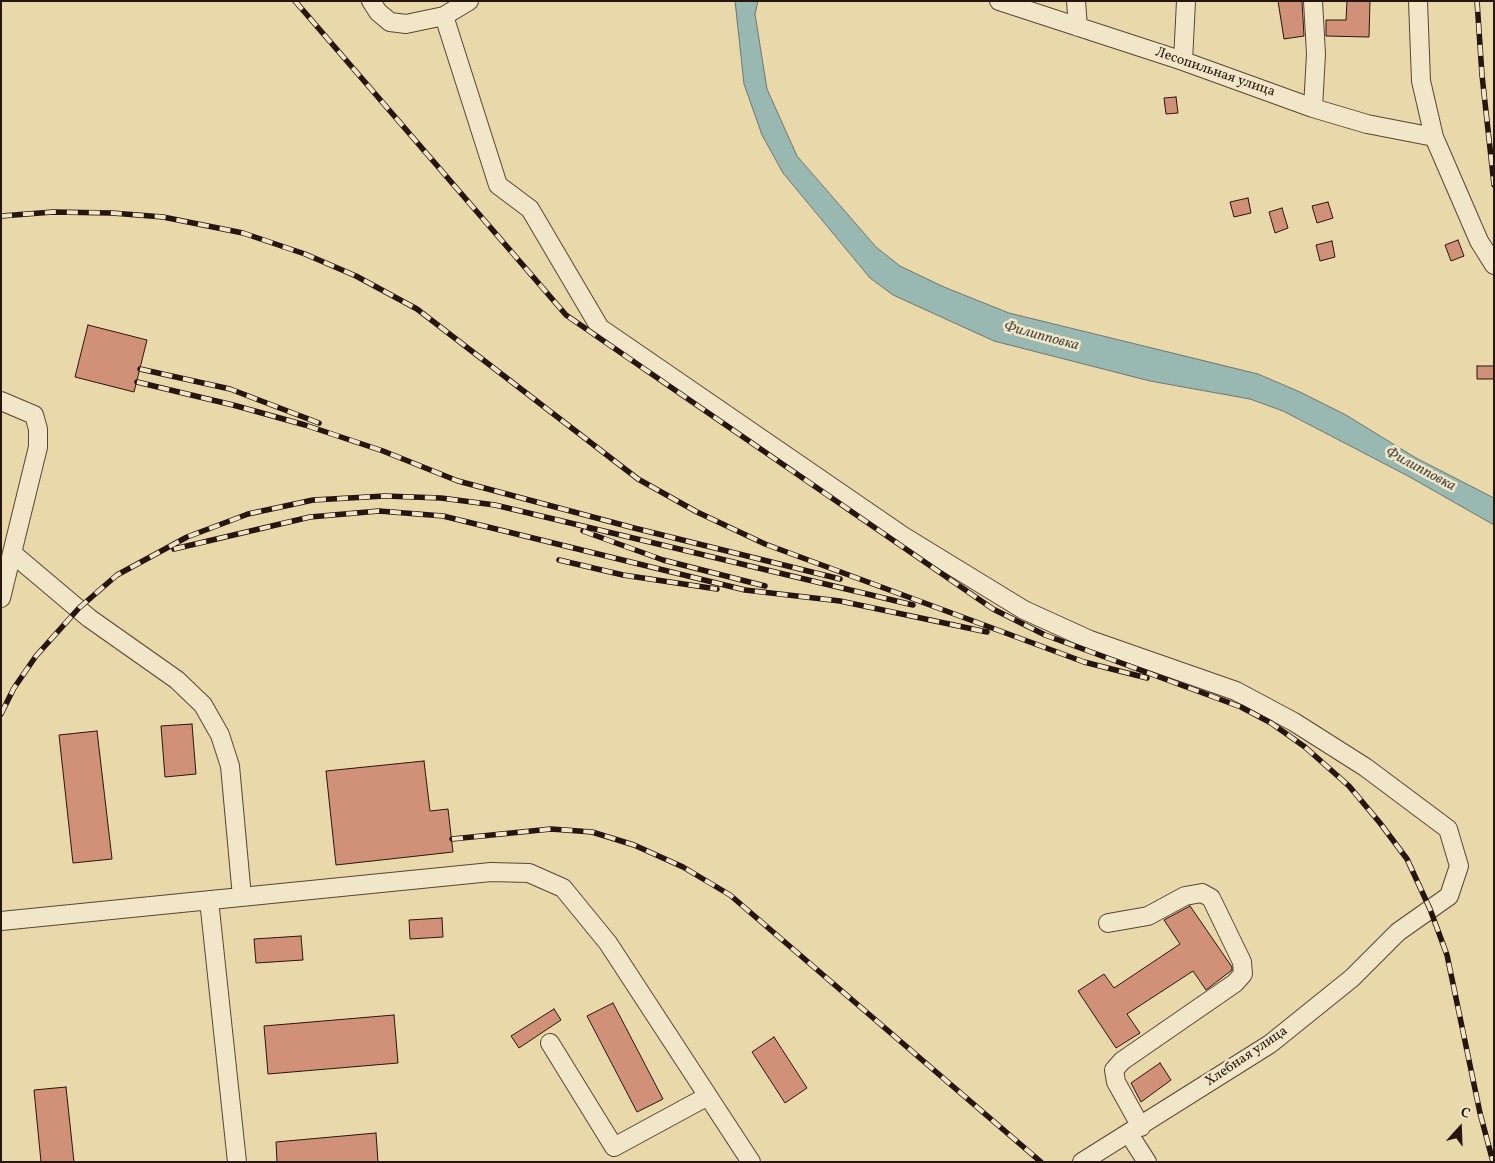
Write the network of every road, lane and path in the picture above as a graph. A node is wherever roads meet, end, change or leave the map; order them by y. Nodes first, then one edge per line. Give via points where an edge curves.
1 (371, 1) edge
2 (469, 1) edge
3 (999, 1) edge
4 (1076, 1) edge
5 (1186, 1) edge
6 (1313, 1) edge
7 (1418, 1) edge
8 (444, 16) junction
9 (1078, 27) junction
10 (1184, 61) junction
11 (1313, 108) junction
12 (1434, 138) junction
13 (1494, 265) edge
14 (1, 401) edge
15 (12, 553) junction
16 (1, 598) edge
17 (242, 897) junction
18 (209, 900) junction
19 (1, 921) edge
20 (1108, 923) dead end
21 (550, 1043) dead end
22 (708, 1096) junction
23 (1135, 1131) junction
24 (237, 1162) edge
25 (751, 1162) edge
26 (1082, 1162) edge
27 (1147, 1162) edge

1 - 8 street via 390,22 406,24
2 - 8 street
3 - 9 street, Лесопильная улица
4 - 9 street
5 - 10 street
6 - 11 street via 1316,54
7 - 12 street via 1421,81
8 - 23 street, Хлебная улица via 498,185 530,209 600,328 903,536 1024,610 1090,640 1236,691 1365,766 1448,830 1459,866 1450,896 1398,932 1352,978 1270,1044
9 - 10 street, Лесопильная улица
10 - 11 street, Лесопильная улица
11 - 12 street, Лесопильная улица via 1367,124
12 - 13 street via 1478,241
14 - 15 street via 34,415 38,426 38,447
15 - 16 street
15 - 17 street via 89,618 177,680 203,705 220,735 230,766
17 - 18 street
17 - 22 street via 492,872 529,873 563,888 608,943
18 - 19 street
18 - 24 street
20 - 23 street via 1148,916 1185,896 1202,893 1211,898 1242,962 1243,974 1236,983 1122,1061 1114,1070
21 - 22 street via 614,1147
22 - 25 street
23 - 26 street, Хлебная улица
23 - 27 street

